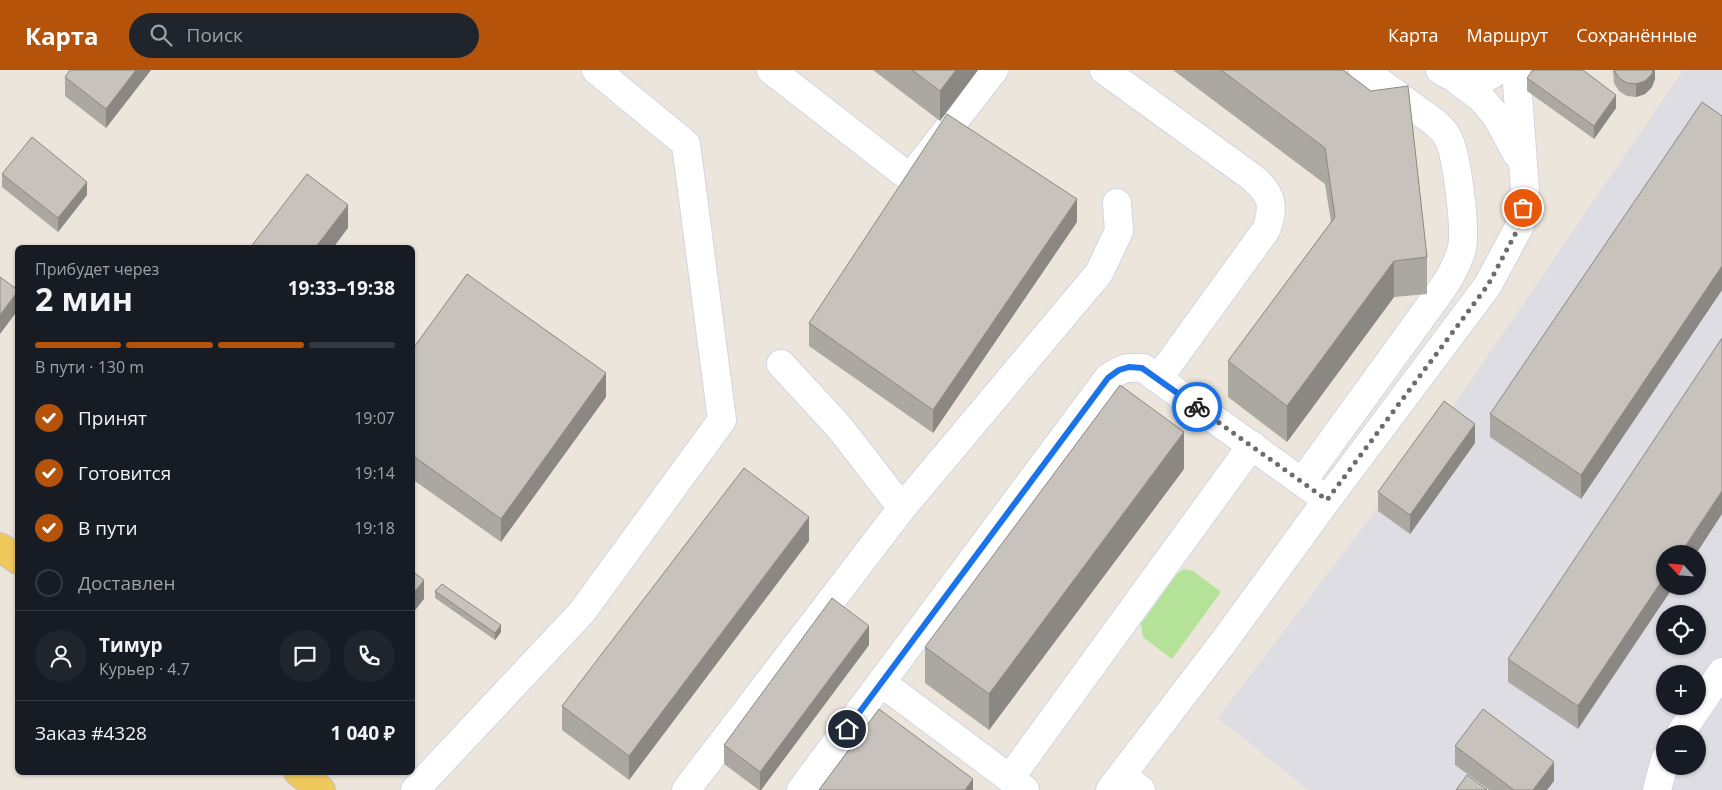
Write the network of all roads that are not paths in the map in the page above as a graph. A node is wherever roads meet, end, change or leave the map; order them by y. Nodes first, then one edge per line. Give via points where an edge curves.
1 (596, 70) edge
2 (771, 70) edge
3 (994, 70) edge
4 (1104, 70) edge
5 (1363, 70) edge
6 (1498, 70) edge
7 (1516, 70) edge
8 (1448, 75) edge
9 (1523, 166) junction
10 (1117, 203) dead end
11 (781, 364) dead end
12 (1158, 379) junction
13 (1252, 445) junction
14 (1302, 482) junction
15 (1327, 500) junction
16 (902, 508) junction
17 (0, 547) edge
18 (15, 558) edge
19 (1722, 672) edge
20 (882, 682) junction
21 (1686, 725) edge
22 (1660, 775) edge
23 (1018, 784) edge
24 (1124, 785) edge
25 (415, 790) edge
26 (686, 790) edge
27 (801, 790) edge
28 (1656, 790) edge

1 - 25 street via 686,144 722,420 582,612
2 - 3 street via 910,178
4 - 12 street via 1253,178 1263,187 1272,207 1266,230
5 - 14 street via 1439,126 1448,137 1456,164 1464,234 1453,272 1442,289
6 - 8 street via 1486,79 1474,81
7 - 9 street
8 - 9 street via 1480,98 1497,117
9 - 15 street via 1525,190 1520,225 1488,285
10 - 16 street via 1119,230 1099,273
11 - 16 street via 840,428
12 - 13 street
12 - 20 street via 1142,368 1129,367 1108,378
13 - 14 street
13 - 23 street
14 - 15 street
15 - 24 street
16 - 26 street
17 - 18 main road
19 - 21 street
20 - 23 street
20 - 27 street
22 - 28 street

